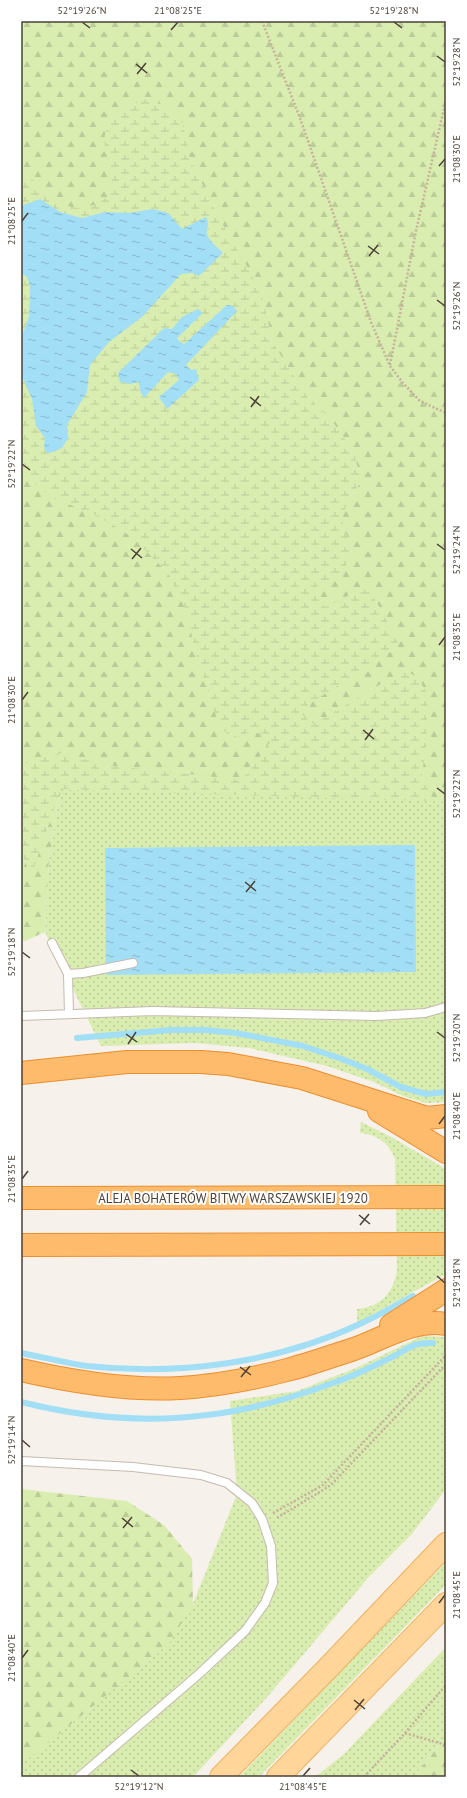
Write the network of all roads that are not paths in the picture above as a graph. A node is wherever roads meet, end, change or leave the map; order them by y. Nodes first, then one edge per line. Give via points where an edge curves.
1 (52, 943) dead end
2 (133, 963) dead end
3 (68, 974) junction
4 (446, 1007) edge
5 (69, 1014) junction
6 (21, 1016) edge
7 (21, 1073) edge
8 (352, 1094) junction
9 (446, 1116) edge
10 (446, 1152) edge
11 (446, 1197) edge
12 (21, 1198) edge
13 (446, 1244) edge
14 (21, 1245) edge
15 (446, 1290) edge
16 (446, 1324) edge
17 (354, 1349) junction
18 (21, 1370) edge
19 (21, 1461) edge
20 (446, 1544) edge
21 (446, 1604) edge
22 (79, 1777) edge
23 (221, 1777) edge
24 (278, 1777) edge

1 - 3 lane
2 - 3 lane
3 - 5 lane
4 - 5 lane via 425,1013 377,1016 153,1011
5 - 6 lane
7 - 8 highway via 127,1062 201,1062 302,1078
8 - 9 highway via 427,1118
8 - 10 highway
11 - 12 highway, ALEJA BOHATERÓW BITWY WARSZAWSKIEJ 1920
13 - 14 highway
15 - 17 highway
16 - 17 highway via 422,1323
17 - 18 highway via 288,1370 224,1384 179,1388 127,1388 59,1379
19 - 22 lane via 133,1467 201,1475 227,1483 252,1503 272,1546 273,1583 256,1618 199,1674
20 - 23 main road
21 - 24 main road

